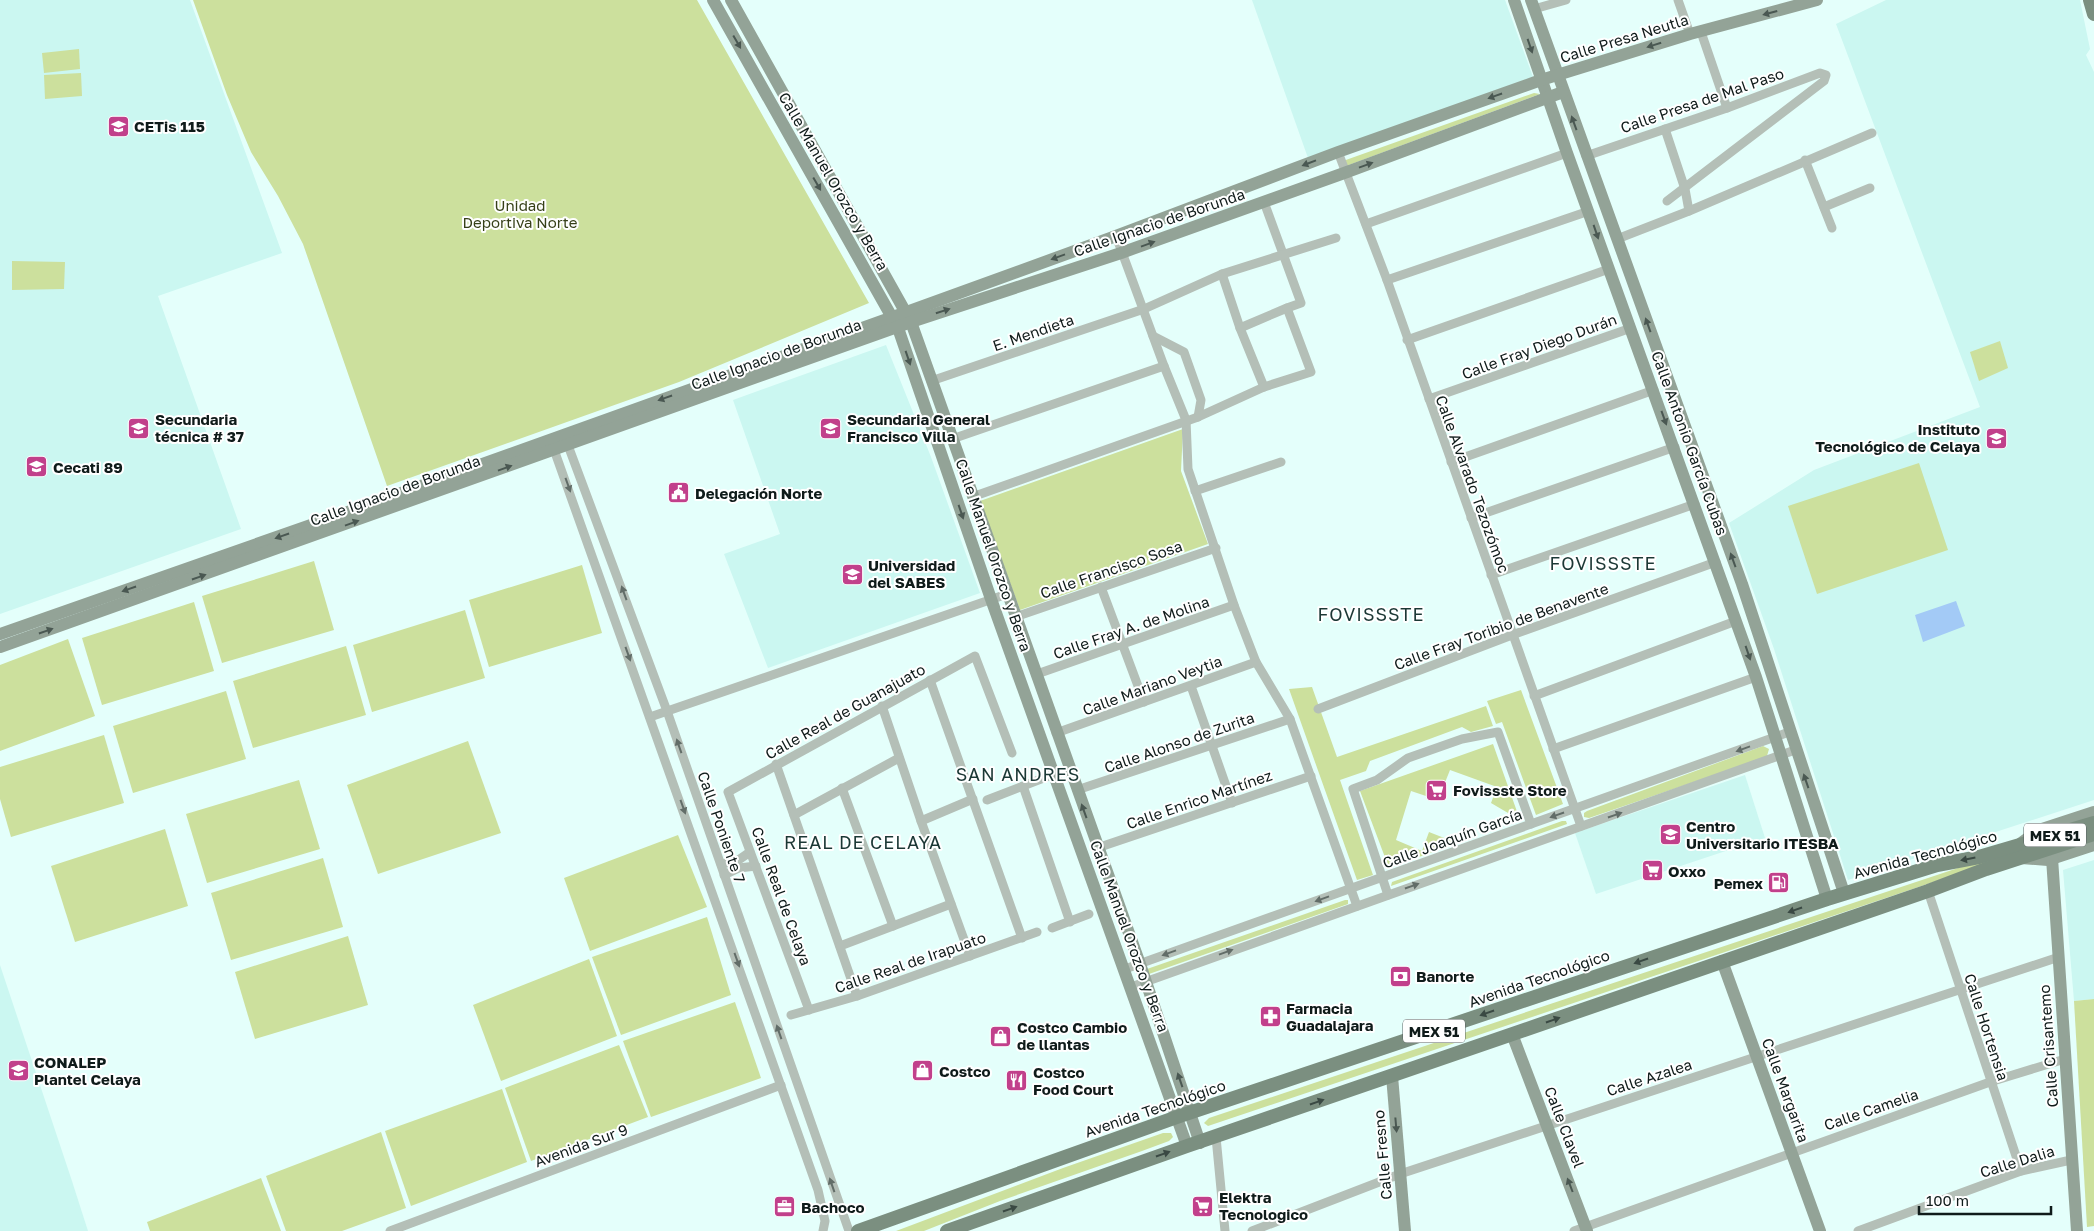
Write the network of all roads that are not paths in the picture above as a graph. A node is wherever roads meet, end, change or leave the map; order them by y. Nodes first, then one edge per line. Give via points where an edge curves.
1 (713, 0) edge
2 (731, 0) edge
3 (1514, 0) edge
4 (1566, 0) edge
5 (1678, 0) edge
6 (1817, 0) edge
7 (2090, 0) edge
8 (1533, 5) edge
9 (2094, 14) edge
10 (1695, 33) junction
11 (1558, 75) junction
12 (1541, 80) junction
13 (1563, 92) junction
14 (1548, 97) junction
15 (1727, 108) junction
16 (1665, 129) junction
17 (1872, 133) dead end
18 (1338, 152) junction
19 (1567, 154) junction
20 (1586, 156) junction
21 (1805, 160) junction
22 (1347, 172) junction
23 (1870, 188) dead end
24 (1685, 189) junction
25 (1667, 201) dead end
26 (1264, 202) junction
27 (1824, 207) junction
28 (1589, 211) junction
29 (1689, 211) junction
30 (1366, 224) junction
31 (1832, 228) dead end
32 (1116, 236) junction
33 (1336, 238) dead end
34 (1616, 239) junction
35 (1121, 253) junction
36 (1283, 254) junction
37 (1609, 269) junction
38 (1222, 274) junction
39 (1387, 280) junction
40 (1287, 308) junction
41 (1144, 309) junction
42 (909, 317) junction
43 (895, 323) junction
44 (1240, 328) junction
45 (1631, 328) junction
46 (1153, 336) junction
47 (1407, 340) junction
48 (1164, 366) junction
49 (932, 381) junction
50 (1264, 386) junction
51 (1654, 390) junction
52 (1429, 400) junction
53 (1198, 416) junction
54 (1186, 420) junction
55 (952, 439) junction
56 (566, 440) junction
57 (553, 445) junction
58 (1674, 447) junction
59 (1281, 462) dead end
60 (1451, 462) junction
61 (1196, 491) junction
62 (972, 497) junction
63 (1695, 504) junction
64 (1471, 518) junction
65 (1216, 548) junction
66 (1716, 562) junction
67 (1491, 575) junction
68 (1742, 584) junction
69 (1101, 587) junction
70 (1725, 590) junction
71 (1007, 594) junction
72 (991, 599) junction
73 (1234, 606) junction
74 (1015, 617) junction
75 (1736, 621) junction
76 (0, 634) edge
77 (1512, 635) junction
78 (1122, 644) junction
79 (0, 648) edge
80 (1256, 662) junction
81 (1037, 674) junction
82 (1756, 676) junction
83 (930, 680) junction
84 (1191, 686) junction
85 (1534, 696) junction
86 (1144, 702) junction
87 (882, 706) junction
88 (1318, 709) dead end
89 (667, 711) junction
90 (650, 717) junction
91 (1290, 719) junction
92 (1789, 732) junction
93 (1056, 733) junction
94 (1776, 737) junction
95 (1212, 745) junction
96 (1553, 749) junction
97 (1795, 750) junction
98 (1012, 754) dead end
99 (1782, 756) junction
100 (899, 758) junction
101 (776, 764) junction
102 (1054, 774) junction
103 (1311, 776) junction
104 (1023, 786) junction
105 (842, 788) junction
106 (1077, 790) junction
107 (728, 792) joint
108 (973, 799) junction
109 (987, 800) dead end
110 (1812, 800) junction
111 (1232, 803) junction
112 (1797, 804) junction
113 (1575, 809) junction
114 (2094, 812) edge
115 (794, 815) junction
116 (920, 821) junction
117 (2094, 823) edge
118 (1531, 824) junction
119 (1581, 826) junction
120 (2094, 834) edge
121 (2094, 845) edge
122 (1097, 848) junction
123 (750, 852) junction
124 (2017, 853) junction
125 (2052, 858) junction
126 (721, 864) junction
127 (756, 866) junction
128 (724, 875) junction
129 (1381, 878) junction
130 (1351, 888) junction
131 (1928, 891) junction
132 (1844, 893) junction
133 (1388, 895) junction
134 (1827, 899) junction
135 (951, 904) junction
136 (1358, 906) junction
137 (1089, 914) dead end
138 (1070, 922) junction
139 (893, 926) junction
140 (1052, 928) dead end
141 (1037, 932) dead end
142 (1022, 938) junction
143 (840, 946) junction
144 (970, 956) junction
145 (2059, 956) junction
146 (1722, 961) junction
147 (1140, 964) junction
148 (1125, 969) junction
149 (1146, 981) junction
150 (1131, 987) junction
151 (1960, 989) junction
152 (857, 996) junction
153 (809, 1010) junction
154 (791, 1015) dead end
155 (1512, 1034) junction
156 (1756, 1056) junction
157 (2065, 1059) junction
158 (1392, 1076) junction
159 (1990, 1082) junction
160 (782, 1085) junction
161 (1191, 1112) junction
162 (1177, 1117) junction
163 (1547, 1125) junction
164 (1216, 1137) junction
165 (1194, 1144) junction
166 (1791, 1152) junction
167 (2072, 1160) junction
168 (2021, 1171) junction
169 (1400, 1174) junction
170 (979, 1225) edge
171 (1582, 1230) edge
172 (390, 1231) edge
173 (823, 1231) edge
174 (848, 1231) edge
175 (858, 1231) edge
176 (947, 1231) edge
177 (1225, 1231) edge
178 (1252, 1231) edge
179 (1406, 1231) edge
180 (1820, 1231) edge
181 (1858, 1231) edge
182 (2077, 1231) edge

1 -> 43 street, Calle Manuel Orozco y Berra
2 - 42 street, Calle Manuel Orozco y Berra
3 -> 12 street, Calle Antonio García Cubas
4 - 8 street
5 - 10 street
6 -> 10 street, Calle Presa Neutla
7 - 9 main road
8 - 11 street, Calle Antonio García Cubas
10 -> 11 street, Calle Presa Neutla
10 - 15 street
11 - 12 street, Calle Ignacio de Borunda
11 - 13 street, Calle Antonio García Cubas
12 - 14 street, Calle Antonio García Cubas
12 -> 18 street, Calle Ignacio de Borunda
13 - 14 street, Calle Ignacio de Borunda
20 -> 13 street, Calle Antonio García Cubas
14 - 19 street, Calle Antonio García Cubas
22 -> 14 street, Calle Ignacio de Borunda
15 - 16 street, Calle Presa de Mal Paso
15 - 24 street, Calle Presa de Mal Paso via 1820,73 1826,75 1824,81
16 - 20 street, Calle Presa de Mal Paso
16 - 24 street
17 - 21 street
18 - 22 street, Calle Alvarado Tezozómoc
18 -> 32 street, Calle Ignacio de Borunda
19 - 28 street, Calle Antonio García Cubas
19 - 30 street
20 - 34 street, Calle Antonio García Cubas
21 - 27 street
21 - 29 street
22 - 26 street, Calle Ignacio de Borunda
22 - 30 street, Calle Alvarado Tezozómoc
23 - 27 street
24 - 25 street
24 - 29 street
35 -> 26 street, Calle Ignacio de Borunda
26 - 36 street
27 - 31 street
28 -> 37 street, Calle Antonio García Cubas
28 - 39 street
29 - 34 street
30 - 39 street, Calle Alvarado Tezozómoc
32 - 35 street
32 -> 42 street, Calle Ignacio de Borunda
33 - 36 street, E. Mendieta
68 -> 34 street, Calle Antonio García Cubas
35 - 41 street
42 -> 35 street, Calle Ignacio de Borunda
36 - 38 street, E. Mendieta
36 - 40 street via 1301,303
37 - 45 street, Calle Antonio García Cubas
37 - 47 street
38 - 41 street, E. Mendieta
38 - 44 street
39 - 47 street, Calle Alvarado Tezozómoc
40 - 44 street
40 - 50 street via 1311,372
41 - 46 street
41 - 49 street, E. Mendieta
42 - 43 street, Calle Ignacio de Borunda
42 - 49 street, Calle Manuel Orozco y Berra
43 - 56 street, Calle Ignacio de Borunda
43 -> 72 street, Calle Manuel Orozco y Berra
44 - 50 street
45 - 51 street, Calle Antonio García Cubas
45 - 52 street, Calle Fray Diego Durán
46 - 48 street
46 - 53 street via 1184,352 1201,400
47 - 52 street, Calle Alvarado Tezozómoc
48 - 54 street
48 - 55 street
49 - 55 street, Calle Manuel Orozco y Berra
50 - 53 street
51 -> 58 street, Calle Antonio García Cubas
51 - 60 street
52 - 60 street, Calle Alvarado Tezozómoc
53 - 54 street
54 - 61 street via 1188,469
54 - 62 street
55 - 62 street, Calle Manuel Orozco y Berra
56 - 57 street, Calle Ignacio de Borunda
89 -> 56 street, Calle Poniente 7
57 -> 76 street, Calle Ignacio de Borunda via 348,512
79 -> 57 street, Calle Ignacio de Borunda
57 -> 90 street, Calle Poniente 7
58 - 63 street, Calle Antonio García Cubas
58 - 64 street
59 - 61 street
60 - 64 street, Calle Alvarado Tezozómoc
61 - 65 street
62 - 71 street, Calle Manuel Orozco y Berra
63 - 66 street, Calle Antonio García Cubas
63 - 67 street
64 - 67 street, Calle Alvarado Tezozómoc
65 - 69 street, Calle Francisco Sosa
65 - 73 street
66 - 70 street, Calle Antonio García Cubas
66 - 77 street, Calle Fray Toribio de Benavente
67 - 77 street, Calle Alvarado Tezozómoc
68 - 70 street
68 - 92 street, Calle Antonio García Cubas
69 - 74 street, Calle Francisco Sosa
69 - 78 street
70 - 75 street, Calle Antonio García Cubas
71 - 72 street
71 - 74 street, Calle Manuel Orozco y Berra
72 - 89 street
72 - 102 street, Calle Manuel Orozco y Berra
73 - 78 street, Calle Fray A. de Molina
73 - 80 street
74 - 81 street, Calle Manuel Orozco y Berra
75 -> 82 street, Calle Antonio García Cubas
75 - 85 street
77 - 85 street, Calle Alvarado Tezozómoc
77 - 88 street, Calle Fray Toribio de Benavente
78 - 81 street, Calle Fray A. de Molina
78 - 86 street
80 - 84 street, Calle Mariano Veytia
80 - 91 street
81 - 93 street, Calle Manuel Orozco y Berra
82 - 94 street, Calle Antonio García Cubas
82 - 96 street
83 - 87 street, Calle Real de Guanajuato
83 - 98 street, Calle Real de Guanajuato via 975,656
83 - 108 street
84 - 86 street, Calle Mariano Veytia
84 - 95 street
85 - 96 street, Calle Alvarado Tezozómoc
86 - 93 street, Calle Mariano Veytia
87 - 100 street
87 - 101 street, Calle Real de Guanajuato
89 - 90 street
126 -> 89 street, Calle Poniente 7
90 -> 160 street, Calle Poniente 7
91 - 95 street, Calle Alonso de Zurita
91 - 103 street
92 - 94 street, Calle Joaquín García
92 - 97 street, Calle Antonio García Cubas
93 - 106 street, Calle Manuel Orozco y Berra
94 - 99 street, Calle Antonio García Cubas
94 -> 113 street, Calle Joaquín García
95 - 106 street, Calle Alonso de Zurita
95 - 111 street
96 - 113 street, Calle Alvarado Tezozómoc
97 - 99 street, Calle Joaquín García
110 -> 97 street, Calle Antonio García Cubas
99 - 112 street, Calle Antonio García Cubas
119 -> 99 street, Calle Joaquín García
100 - 105 street
100 - 116 street
101 - 107 street, Calle Real de Guanajuato
101 - 115 street
102 - 104 street
102 - 148 street, Calle Manuel Orozco y Berra
103 - 111 street, Calle Enrico Martínez
103 - 130 street
104 - 109 street
104 - 138 street
105 - 115 street
105 - 139 street
122 -> 106 street, Calle Manuel Orozco y Berra
107 - 123 street, Calle Real de Celaya
108 - 116 street
108 - 142 street
110 - 112 street
110 - 132 street, Calle Antonio García Cubas
111 - 122 street, Calle Enrico Martínez
112 - 134 street, Calle Antonio García Cubas
113 -> 118 street, Calle Joaquín García
113 - 119 street, Calle Alvarado Tezozómoc
114 - 124 street via 2039,830
115 - 143 street
116 - 135 street
117 - 124 main road, Avenida Tecnológico / MEX 51
118 - 129 street, Calle Joaquín García
118 - 129 street via 1498,732 1462,739 1408,758 1377,780 1354,789
133 -> 119 street, Calle Joaquín García
120 - 124 main road, Avenida Tecnológico / MEX 51
121 - 125 street
122 - 147 street, Calle Manuel Orozco y Berra
123 - 126 street via 737,861
123 - 127 street, Calle Real de Celaya
124 - 125 street via 2048,860
124 - 131 main road, Avenida Tecnológico / MEX 51
124 -> 132 main road, Avenida Tecnológico / MEX 51 via 1937,865
125 - 145 street, Calle Crisantemo
126 - 128 street, Calle Poniente 7
127 - 128 street
127 - 153 street, Calle Real de Celaya
174 -> 128 street, Calle Poniente 7
129 - 130 street, Calle Joaquín García
129 - 133 street
130 - 136 street
130 -> 147 street, Calle Joaquín García
131 - 146 main road, Avenida Tecnológico / MEX 51
131 - 151 street, Calle Hortensia
132 - 134 main road, Avenida Tecnológico / MEX 51
133 - 136 street, Calle Joaquín García
134 -> 161 main road, Avenida Tecnológico / MEX 51
135 - 139 street
135 - 144 street
149 -> 136 street, Calle Joaquín García
137 - 138 street
138 - 140 street
139 - 143 street
141 - 142 street, Calle Real de Irapuato
142 - 144 street, Calle Real de Irapuato
143 - 152 street
144 - 152 street, Calle Real de Irapuato
145 - 151 street, Calle Azalea
145 - 157 street, Calle Crisantemo
155 -> 146 main road, Avenida Tecnológico / MEX 51
146 - 156 street, Calle Margarita
147 - 148 street, Calle Joaquín García
147 - 149 street, Calle Manuel Orozco y Berra
148 - 150 street, Calle Manuel Orozco y Berra
149 - 150 street, Calle Joaquín García
161 -> 149 street, Calle Manuel Orozco y Berra
150 - 162 street, Calle Manuel Orozco y Berra
151 - 156 street, Calle Azalea
151 - 159 street, Calle Hortensia
152 - 153 street, Calle Real de Irapuato
153 - 154 street, Calle Real de Irapuato
155 - 158 main road, Avenida Tecnológico / MEX 51
155 - 163 street, Calle Clavel
156 - 163 street, Calle Azalea
156 - 166 street, Calle Margarita
157 - 159 street, Calle Camelia
157 - 167 street, Calle Crisantemo
164 -> 158 main road, Avenida Tecnológico / MEX 51
158 -> 169 street, Calle Fresno
159 - 166 street, Calle Camelia
159 - 168 street, Calle Hortensia
160 - 172 street, Avenida Sur 9
160 - 173 street, Calle Poniente 7 via 818,1190 825,1221
161 - 162 main road, Avenida Tecnológico / MEX 51
161 - 165 street, Calle Manuel Orozco y Berra
162 - 165 street, Calle Manuel Orozco y Berra
162 - 175 main road, Avenida Tecnológico / MEX 51
163 - 169 street, Calle Azalea
171 -> 163 street, Calle Clavel
164 - 165 main road, Avenida Tecnológico / MEX 51
164 - 177 street
170 -> 165 main road, Avenida Tecnológico / MEX 51
166 - 171 street, Calle Camelia
166 - 180 street, Calle Margarita
167 - 168 street, Calle Dalia
167 - 182 street, Calle Crisantemo
168 - 181 street, Calle Dalia
169 - 178 street, Calle Azalea
169 - 179 street, Calle Fresno
170 - 176 main road, Avenida Tecnológico / MEX 51

